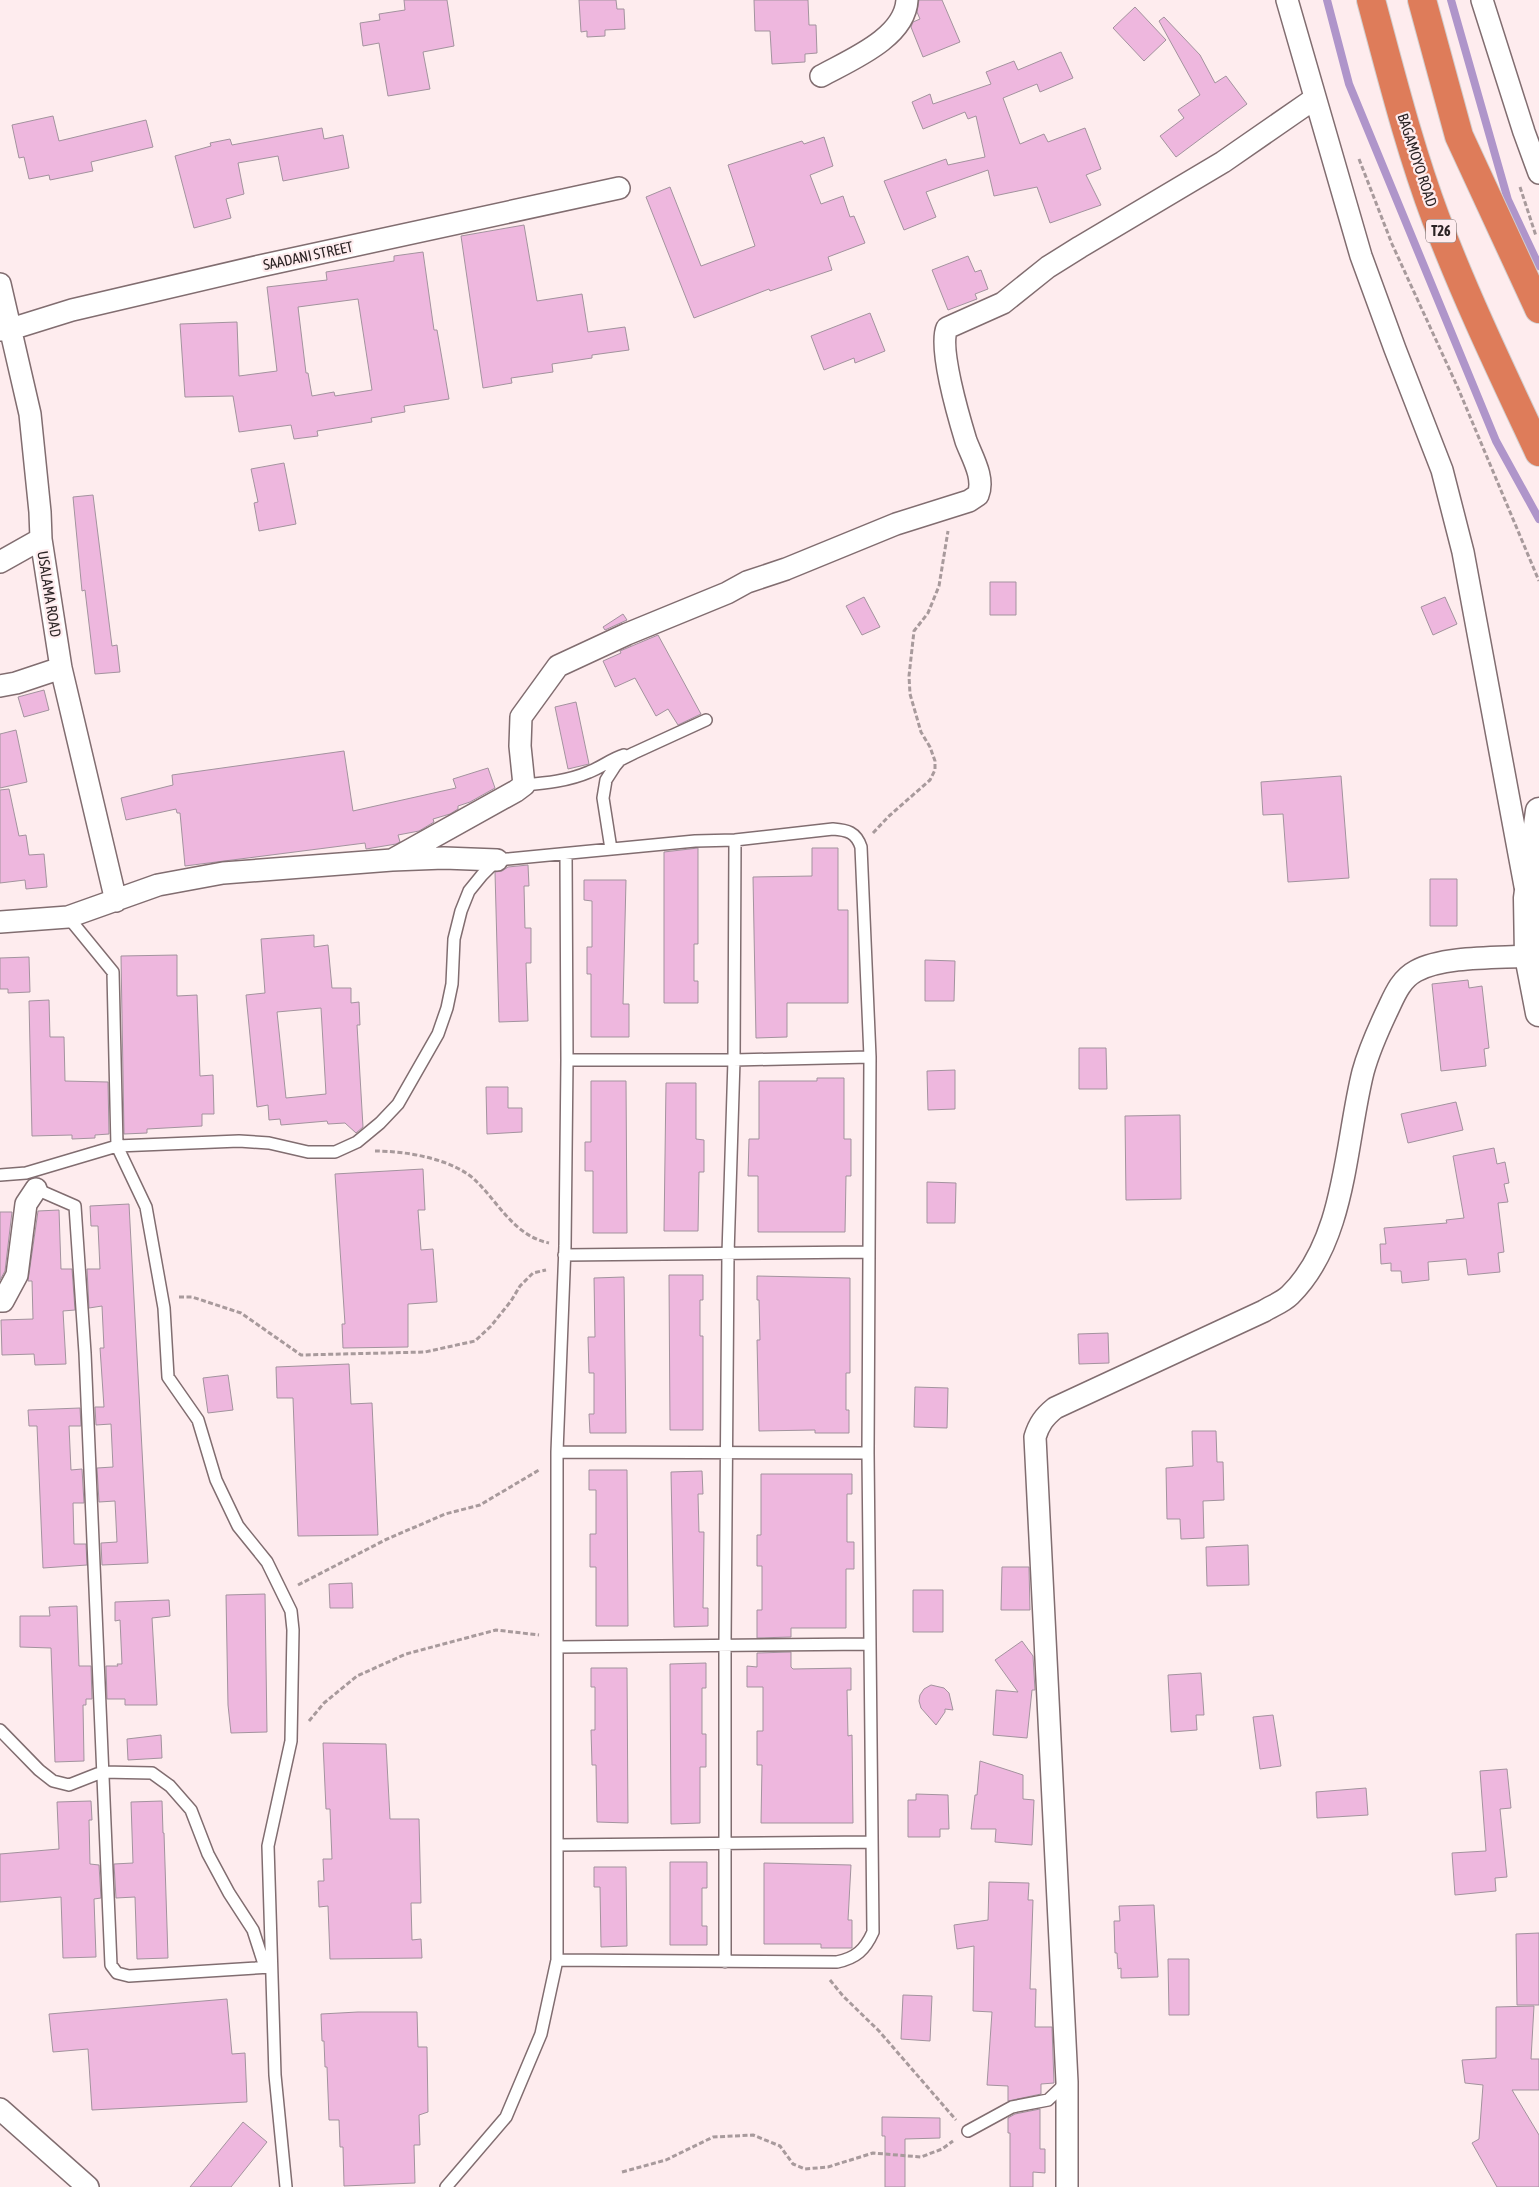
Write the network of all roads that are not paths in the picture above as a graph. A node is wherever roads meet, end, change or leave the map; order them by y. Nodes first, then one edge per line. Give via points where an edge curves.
1 (907, 0) edge
2 (1287, 0) edge
3 (1371, 0) edge
4 (1422, 0) edge
5 (1482, 0) edge
6 (821, 76) dead end
7 (1314, 99) junction
8 (1539, 173) edge
9 (619, 188) dead end
10 (0, 284) edge
11 (1539, 309) edge
12 (6, 329) edge
13 (1539, 452) edge
14 (40, 539) junction
15 (0, 562) edge
16 (61, 668) junction
17 (0, 686) edge
18 (706, 720) dead end
19 (634, 753) junction
20 (524, 785) junction
21 (1539, 811) edge
22 (734, 840) junction
23 (612, 849) junction
24 (566, 854) junction
25 (392, 860) junction
26 (497, 860) junction
27 (1527, 898) junction
28 (116, 901) junction
29 (68, 916) junction
30 (0, 922) edge
31 (1528, 956) junction
32 (1539, 1013) edge
33 (870, 1056) junction
34 (567, 1060) junction
35 (734, 1060) junction
36 (117, 1146) junction
37 (0, 1175) edge
38 (31, 1181) junction
39 (564, 1250) junction
40 (869, 1252) junction
41 (728, 1254) junction
42 (0, 1301) edge
43 (557, 1452) junction
44 (726, 1453) junction
45 (868, 1453) junction
46 (557, 1641) junction
47 (870, 1644) junction
48 (724, 1645) junction
49 (0, 1730) edge
50 (102, 1772) junction
51 (872, 1842) junction
52 (725, 1843) junction
53 (557, 1845) junction
54 (557, 1960) junction
55 (725, 1962) junction
56 (268, 1967) junction
57 (1066, 2082) junction
58 (0, 2109) edge
59 (968, 2131) road end
60 (88, 2187) edge
61 (286, 2187) edge
62 (446, 2187) edge
63 (1067, 2187) edge

1 - 6 street via 899,22 888,36
2 - 7 street
3 - 13 highway, BAGAMOYO ROAD / T26 via 1406,133 1436,218 1478,321
4 - 11 highway via 1460,136
5 - 8 street
7 - 20 street via 1223,162 1064,257 1003,303 947,328 944,335 945,357 981,484 978,496 747,582 558,666 521,717
7 - 27 street via 1361,256 1442,470 1463,552
9 - 12 street, SAADANI STREET via 72,310
10 - 12 street, USALAMA ROAD
12 - 14 street, USALAMA ROAD via 30,414
14 - 15 street
14 - 16 street, USALAMA ROAD
16 - 17 street
16 - 28 street, USALAMA ROAD
18 - 19 lane
19 - 20 lane via 612,758 588,773
19 - 23 lane via 620,760 606,780 604,798
20 - 25 street
21 - 27 street
22 - 23 lane
22 - 33 lane via 833,829 854,834 861,847
22 - 35 lane
23 - 24 lane
24 - 26 lane
24 - 34 lane
25 - 26 street
25 - 28 street via 223,873 158,885
26 - 36 lane via 469,891 461,910 454,939 448,1008 438,1034 398,1104 357,1142 335,1152 308,1152 269,1143 239,1141
27 - 31 street
28 - 29 street
29 - 30 street
29 - 36 lane via 113,972
31 - 32 street
31 - 57 street via 1441,962 1416,971 1400,984 1372,1041 1336,1210 1307,1276 1288,1297 1054,1408 1038,1426 1035,1438
33 - 35 lane
33 - 40 lane
34 - 35 lane
34 - 39 lane
35 - 41 lane
36 - 38 lane
36 - 56 lane via 146,1207 162,1297 168,1377 198,1420 216,1480 238,1526 267,1562 291,1611 291,1741 268,1846
37 - 38 lane
38 - 42 street via 17,1276
38 - 50 lane via 75,1206 85,1353
39 - 41 lane
39 - 43 lane
40 - 41 lane
40 - 45 lane
41 - 44 lane
43 - 44 lane
43 - 46 lane
44 - 45 lane
44 - 48 lane
45 - 47 lane
46 - 48 lane
46 - 53 lane
47 - 48 lane
47 - 51 lane
48 - 52 lane
49 - 50 lane via 52,1781 69,1785
50 - 56 lane via 152,1773 170,1786 191,1810 208,1854 228,1893 253,1930
50 - 56 lane via 112,1965 117,1973 129,1976
51 - 52 lane
51 - 55 lane via 873,1932 860,1953 837,1962
52 - 53 lane
52 - 55 lane
53 - 54 lane
54 - 55 lane
54 - 62 lane via 541,2034 506,2117
56 - 61 lane
57 - 59 lane via 1048,2100 1012,2107
57 - 63 street
58 - 60 street

